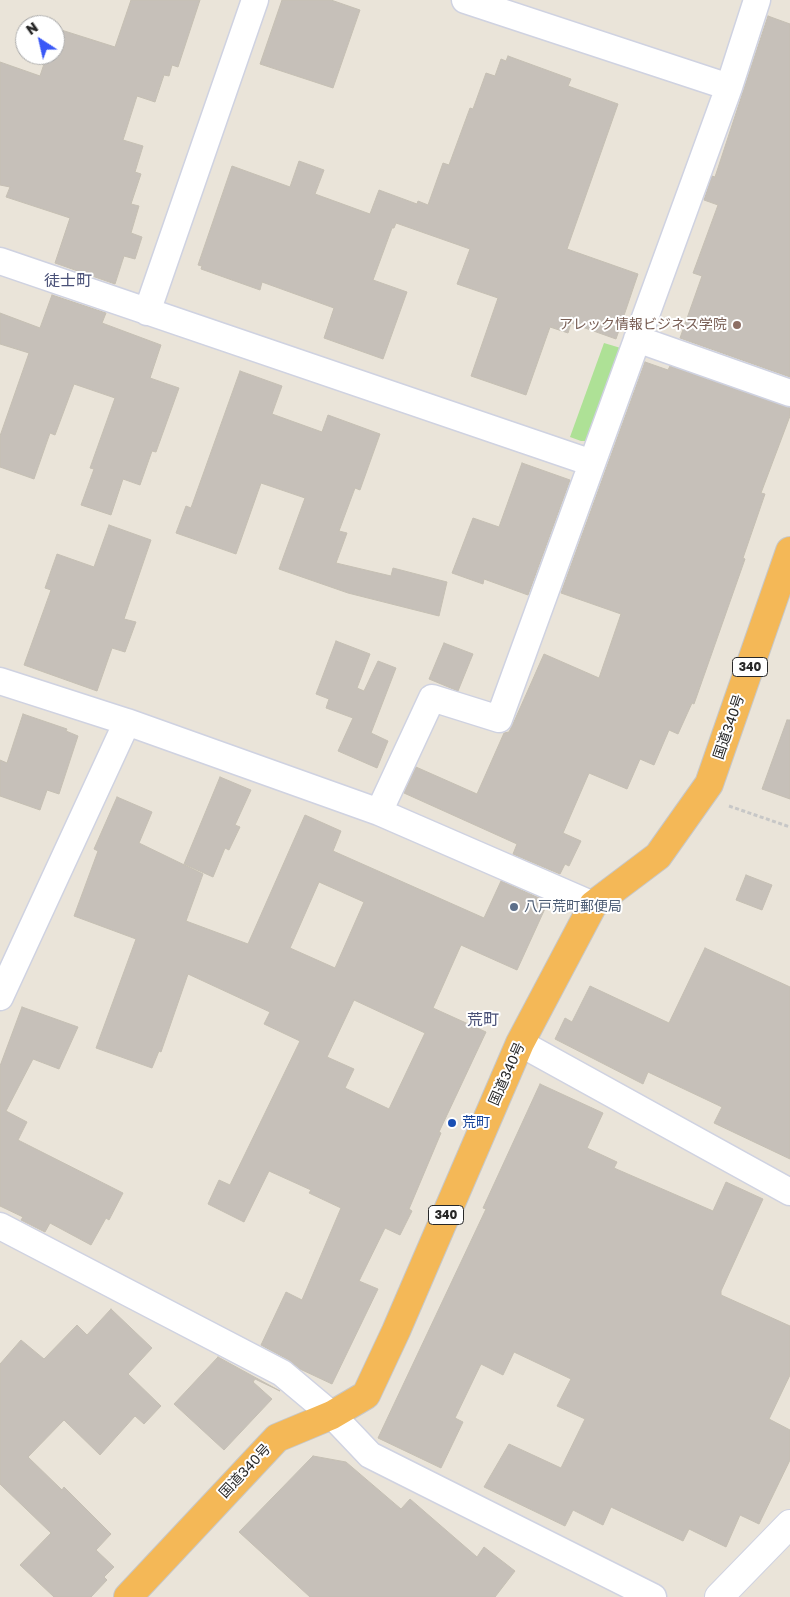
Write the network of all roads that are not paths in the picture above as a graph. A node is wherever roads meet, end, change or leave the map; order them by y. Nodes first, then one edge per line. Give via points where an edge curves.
1 (255, 0) edge
2 (465, 0) edge
3 (758, 0) edge
4 (729, 87) junction
5 (0, 261) edge
6 (147, 312) junction
7 (637, 339) junction
8 (790, 393) edge
9 (592, 463) junction
10 (790, 550) edge
11 (0, 681) edge
12 (128, 722) junction
13 (379, 812) junction
14 (593, 905) junction
15 (0, 997) edge
16 (520, 1043) junction
17 (790, 1192) edge
18 (0, 1226) edge
19 (332, 1415) junction
20 (790, 1524) edge
21 (128, 1597) edge
22 (653, 1597) edge
23 (719, 1597) edge

1 - 6 street
2 - 4 street
3 - 4 street
4 - 7 street
5 - 6 street
6 - 9 street
7 - 8 street
7 - 9 street
9 - 13 street via 499,719 432,698
10 - 14 highway, 国道340号 / 340 via 709,784 658,856
11 - 12 street
12 - 13 street
12 - 15 street
13 - 14 street
14 - 16 highway, 国道340号 / 340
16 - 17 street
16 - 19 highway, 国道340号 / 340 via 366,1394
18 - 19 street via 282,1373
19 - 21 highway, 国道340号 / 340 via 277,1438
19 - 22 street via 370,1455
20 - 23 street

